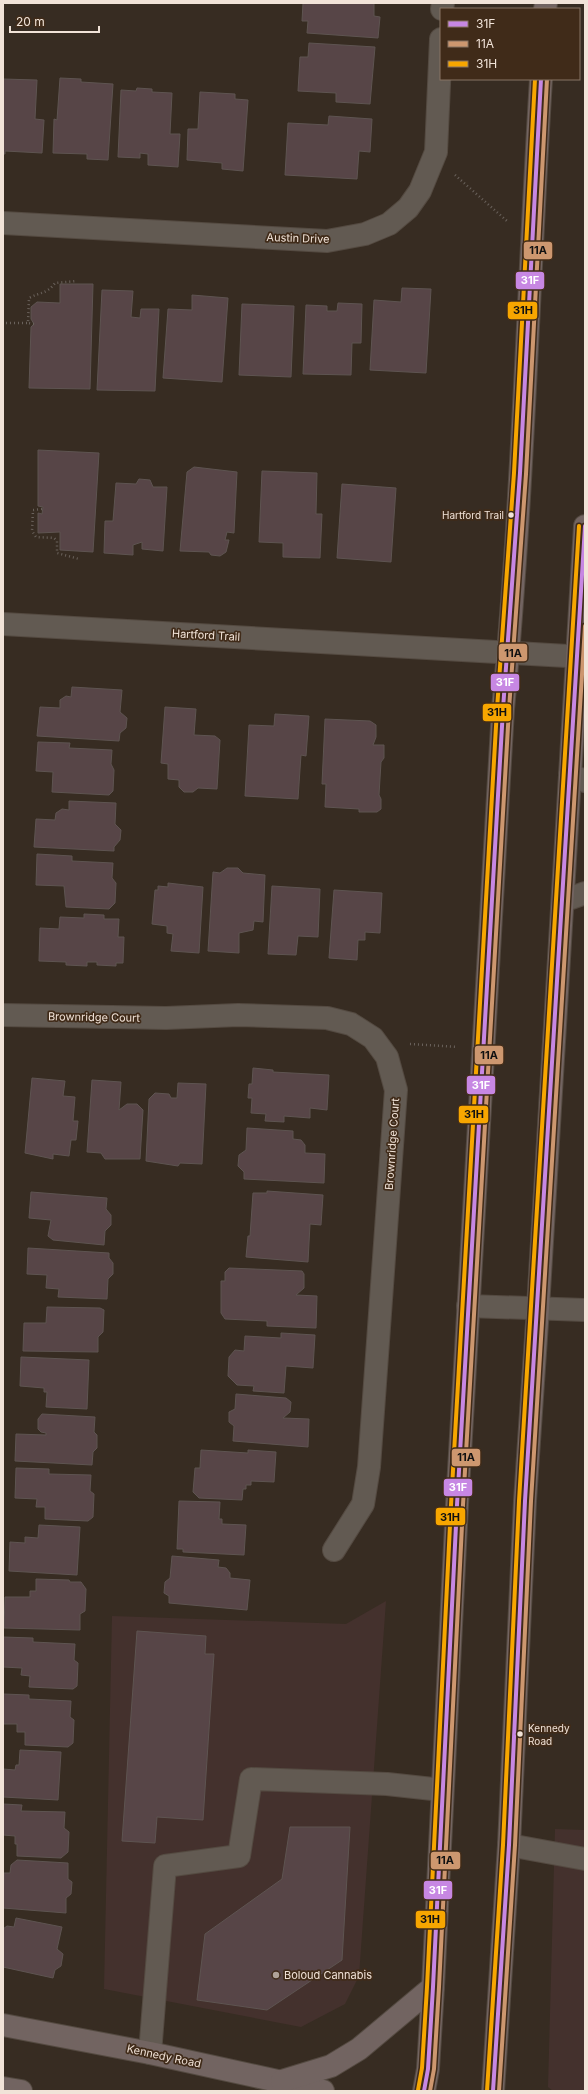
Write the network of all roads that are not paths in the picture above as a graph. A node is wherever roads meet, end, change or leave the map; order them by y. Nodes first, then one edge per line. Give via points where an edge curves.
1 (440, 62) edge
2 (541, 80) edge
3 (3, 223) edge
4 (585, 526) edge
5 (3, 624) edge
6 (508, 653) junction
7 (581, 657) edge
8 (577, 778) edge
9 (585, 893) edge
10 (563, 901) junction
11 (3, 1015) edge
12 (468, 1306) junction
13 (538, 1308) junction
14 (585, 1310) edge
15 (334, 1550) dead end
16 (442, 1790) junction
17 (508, 1845) junction
18 (585, 1859) edge
19 (433, 1987) junction
20 (3, 2025) edge
21 (150, 2053) junction
22 (282, 2081) junction
23 (3, 2088) edge
24 (21, 2091) edge
25 (323, 2091) edge
26 (424, 2091) edge
27 (493, 2091) edge

1 - 3 street, Austin Drive via 436,152 420,191 408,208 389,224 365,234 327,241
2 - 6 main road via 513,602
4 - 7 main road
5 - 6 street, Hartford Trail
6 - 7 street, Hartford Trail
6 - 12 main road
7 - 8 main road
8 - 10 main road
9 - 10 street
10 - 13 main road
11 - 15 street, Brownridge Court via 166,1018 238,1015 327,1018 351,1024 373,1038 388,1057 396,1090 369,1467 363,1504
12 - 13 street
12 - 16 main road
13 - 14 street
13 - 17 main road via 525,1501
16 - 19 main road
16 - 21 street via 387,1784 251,1779 239,1856 164,1866
17 - 18 street
17 - 27 main road
19 - 22 main road via 359,2048 331,2066
19 - 26 main road via 428,2069
20 - 21 main road, Kennedy Road
21 - 22 main road, Kennedy Road
22 - 25 main road, Kennedy Road
23 - 24 main road

